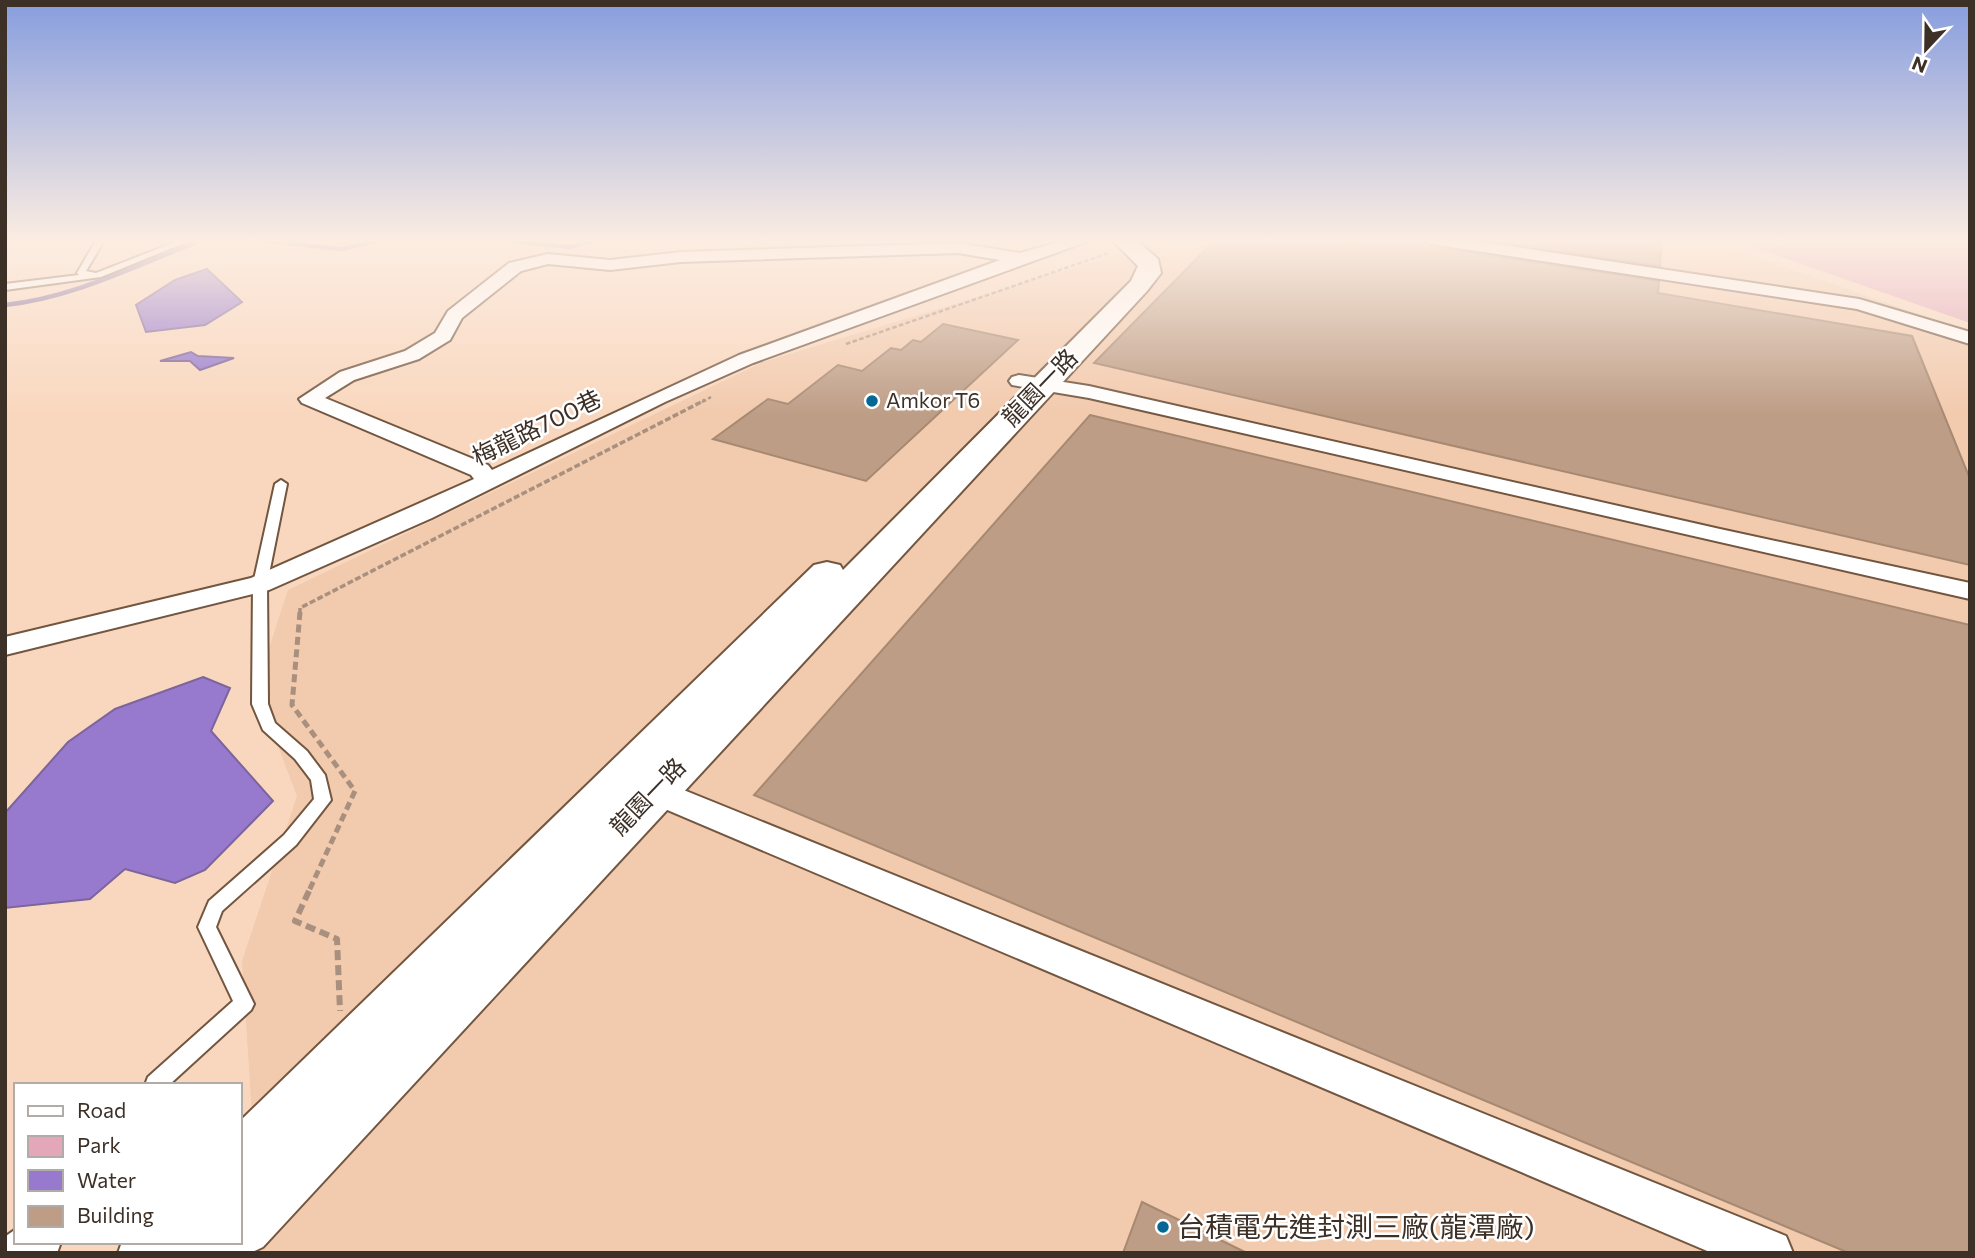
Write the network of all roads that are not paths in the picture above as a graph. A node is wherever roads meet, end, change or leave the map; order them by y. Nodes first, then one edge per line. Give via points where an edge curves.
1 (476, 298) edge
2 (913, 298) edge
3 (1123, 298) edge
4 (1818, 298) edge
5 (1970, 338) edge
6 (1031, 384) junction
7 (487, 482) junction
8 (281, 484) dead end
9 (260, 584) junction
10 (1970, 591) edge
11 (5, 646) edge
12 (638, 784) junction
13 (156, 1083) edge
14 (242, 1161) edge
15 (242, 1222) edge
16 (1769, 1253) edge

1 - 7 street via 454,315 443,336 412,355 347,376 309,399 480,470
2 - 7 street, 梅龍路700巷 via 746,359
3 - 6 street, 龍園一路
4 - 5 street via 1860,304
6 - 10 street via 1088,392
6 - 12 street, 龍園一路
7 - 9 street, 梅龍路700巷
8 - 9 lane
9 - 11 street, 梅龍路700巷
9 - 13 lane via 260,704 268,726 301,755 319,779 323,800 290,840 215,906 206,927 244,1004
12 - 14 street, 龍園一路 via 341,1061
12 - 15 street, 龍園一路
12 - 16 street

